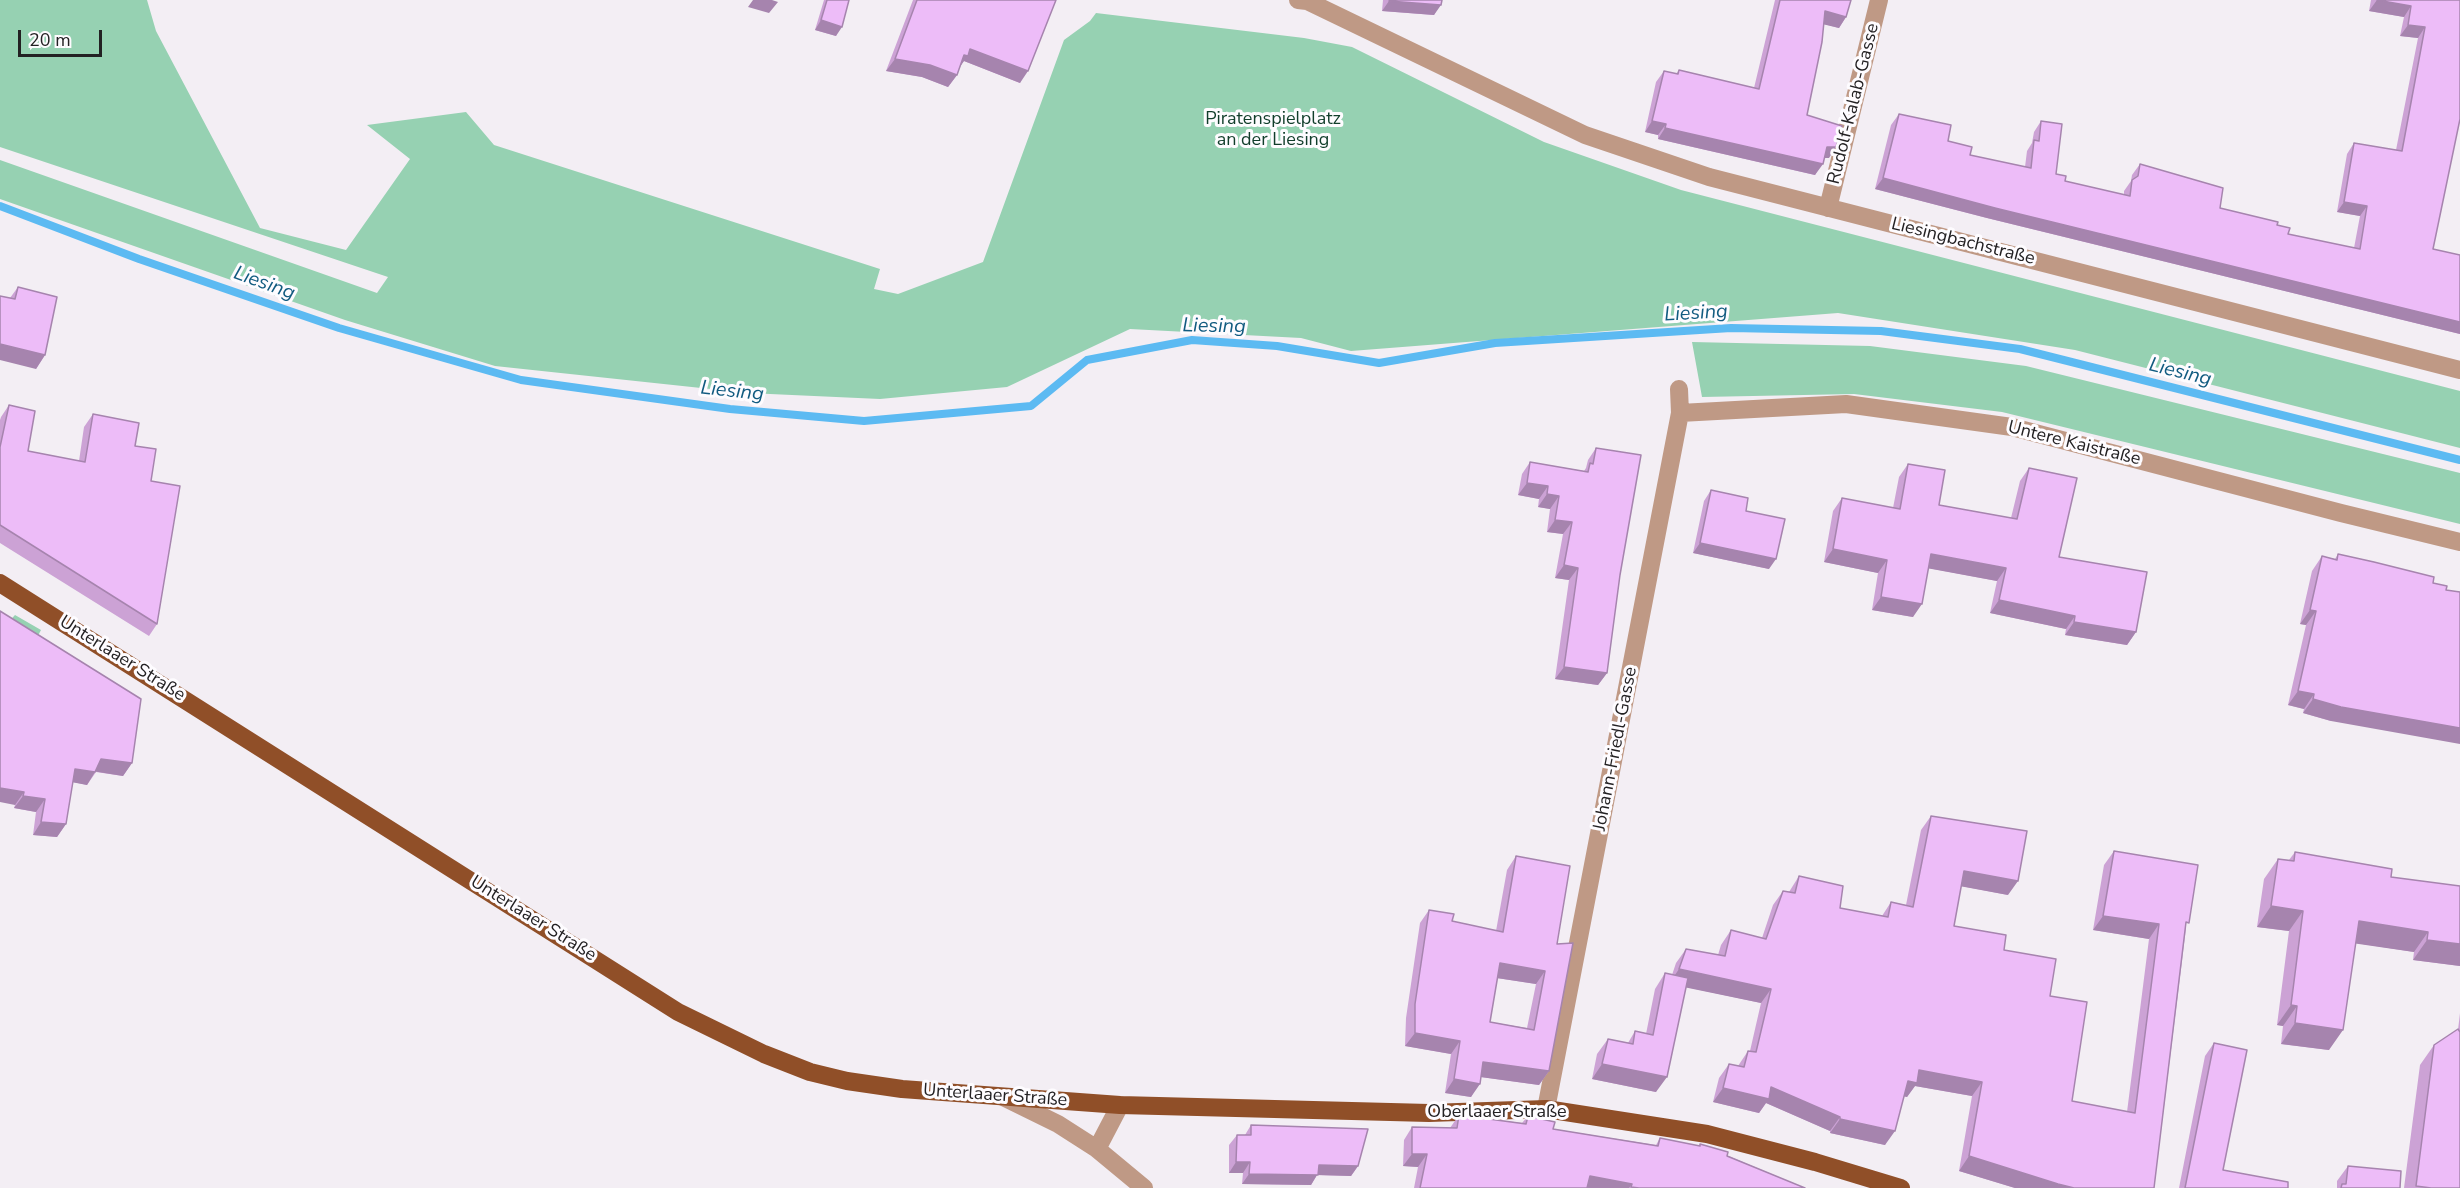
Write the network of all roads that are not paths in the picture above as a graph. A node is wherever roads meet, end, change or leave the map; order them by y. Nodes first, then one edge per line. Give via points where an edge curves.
1 (1298, 0) edge
2 (1307, 0) edge
3 (1879, 0) edge
4 (1828, 208) junction
5 (2460, 370) edge
6 (1679, 389) dead end
7 (1680, 413) junction
8 (2460, 542) edge
9 (0, 583) edge
10 (1003, 1097) junction
11 (1120, 1105) junction
12 (1546, 1109) junction
13 (1097, 1149) junction
14 (1892, 1187) edge
15 (1144, 1188) edge

1 - 2 street, Liesingbachstraße
2 - 4 street, Liesingbachstraße via 1585,135 1709,177
3 - 4 street, Rudolf-Kalab-Gasse
4 - 5 street, Liesingbachstraße
6 - 7 street, Johann-Friedl-Gasse
7 - 8 street, Untere Kaistraße via 1846,404 2012,427
7 - 12 street, Johann-Friedl-Gasse
9 - 10 main road, Unterlaaer Straße via 678,1012 810,1072 902,1089
10 - 11 main road, Unterlaaer Straße
10 - 13 street
11 - 12 main road, Oberlaaer Straße via 1429,1113
11 - 13 street
12 - 14 main road, Oberlaaer Straße via 1707,1134
13 - 15 street

